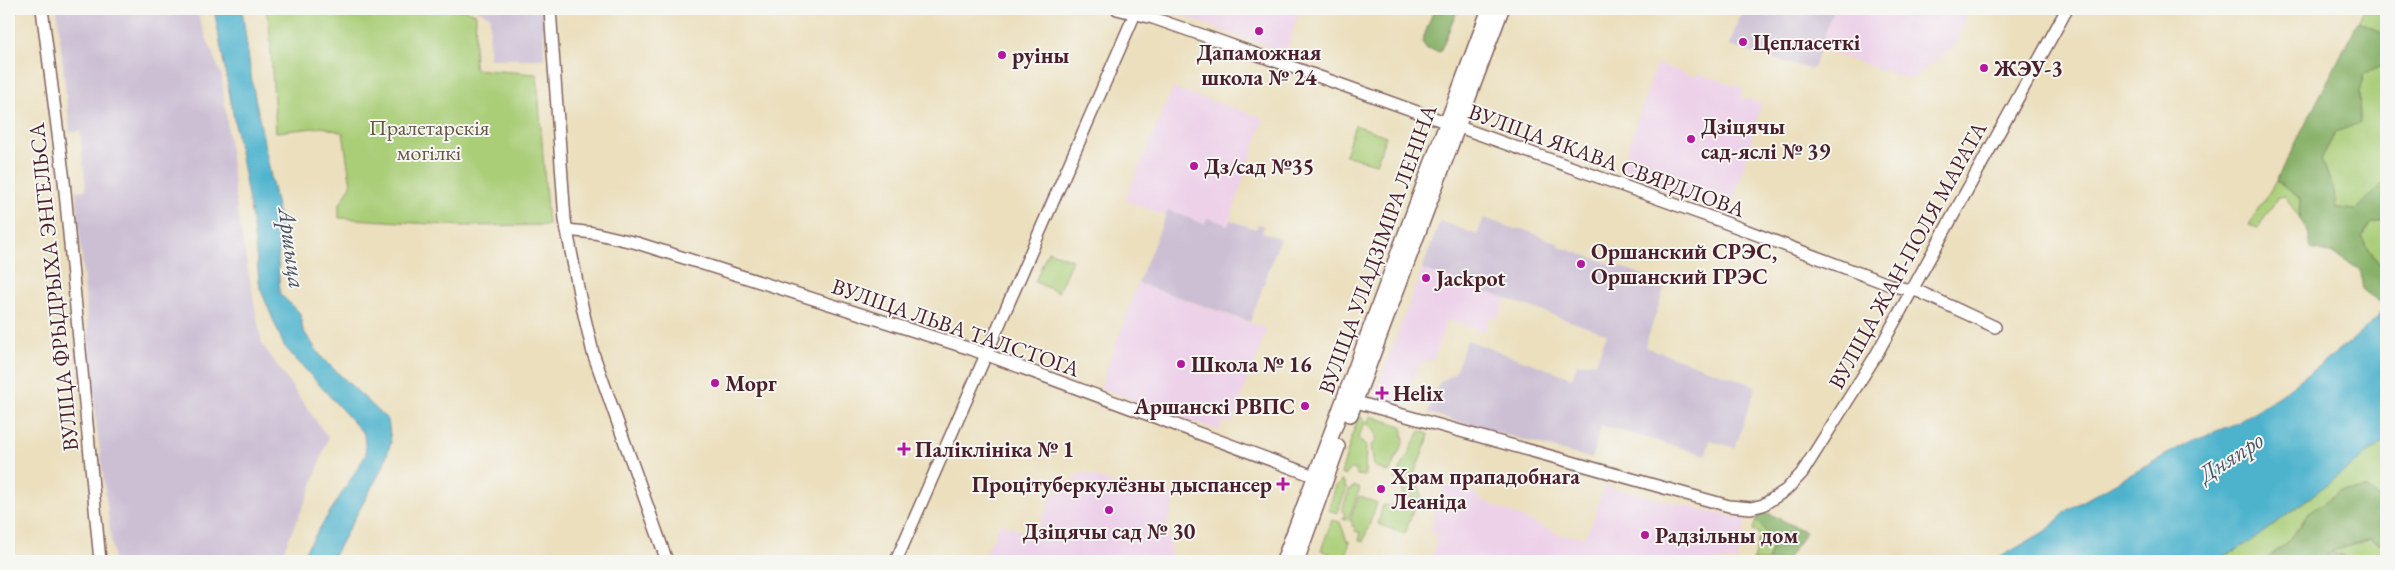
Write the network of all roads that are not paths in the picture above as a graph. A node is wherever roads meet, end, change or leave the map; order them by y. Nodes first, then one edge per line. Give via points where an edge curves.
1 (42, 9) edge
2 (550, 9) edge
3 (1117, 9) edge
4 (1490, 9) edge
5 (1501, 9) edge
6 (2067, 9) edge
7 (1136, 11) edge
8 (1452, 126) junction
9 (567, 230) junction
10 (1911, 290) junction
11 (1995, 327) dead end
12 (986, 354) junction
13 (1350, 400) junction
14 (1321, 479) junction
15 (899, 559) edge
16 (100, 561) edge
17 (667, 561) edge
18 (1284, 561) edge
19 (1296, 561) edge

1 - 16 street, ВУЛІЦА ФРЫДРЫХА ЭНГЕЛЬСА via 64,181
2 - 9 street
3 - 7 street, ВУЛІЦА ЯКАВА СВЯРДЛОВА
4 - 8 main road, ВУЛІЦА УЛАДЗІМІРА ЛЕНІНА
5 - 8 main road, ВУЛІЦА УЛАДЗІМІРА ЛЕНІНА
6 - 10 street, ВУЛІЦА ЖАН-ПОЛЯ МАРАТА
7 - 8 street, ВУЛІЦА ЯКАВА СВЯРДЛОВА
7 - 12 street
8 - 10 street, ВУЛІЦА ЯКАВА СВЯРДЛОВА
8 - 13 main road, ВУЛІЦА УЛАДЗІМІРА ЛЕНІНА
9 - 12 street, ВУЛІЦА ЛЬВА ТАЛСТОГА via 637,243
9 - 17 street via 593,353
10 - 11 street, ВУЛІЦА ЯКАВА СВЯРДЛОВА
10 - 13 street, ВУЛІЦА ЖАН-ПОЛЯ МАРАТА via 1870,365 1802,473 1786,490 1763,506 1729,506
12 - 14 street, ВУЛІЦА ЛЬВА ТАЛСТОГА
12 - 15 street
13 - 14 main road, ВУЛІЦА УЛАДЗІМІРА ЛЕНІНА
14 - 18 main road, ВУЛІЦА УЛАДЗІМІРА ЛЕНІНА
14 - 19 main road, ВУЛІЦА УЛАДЗІМІРА ЛЕНІНА

